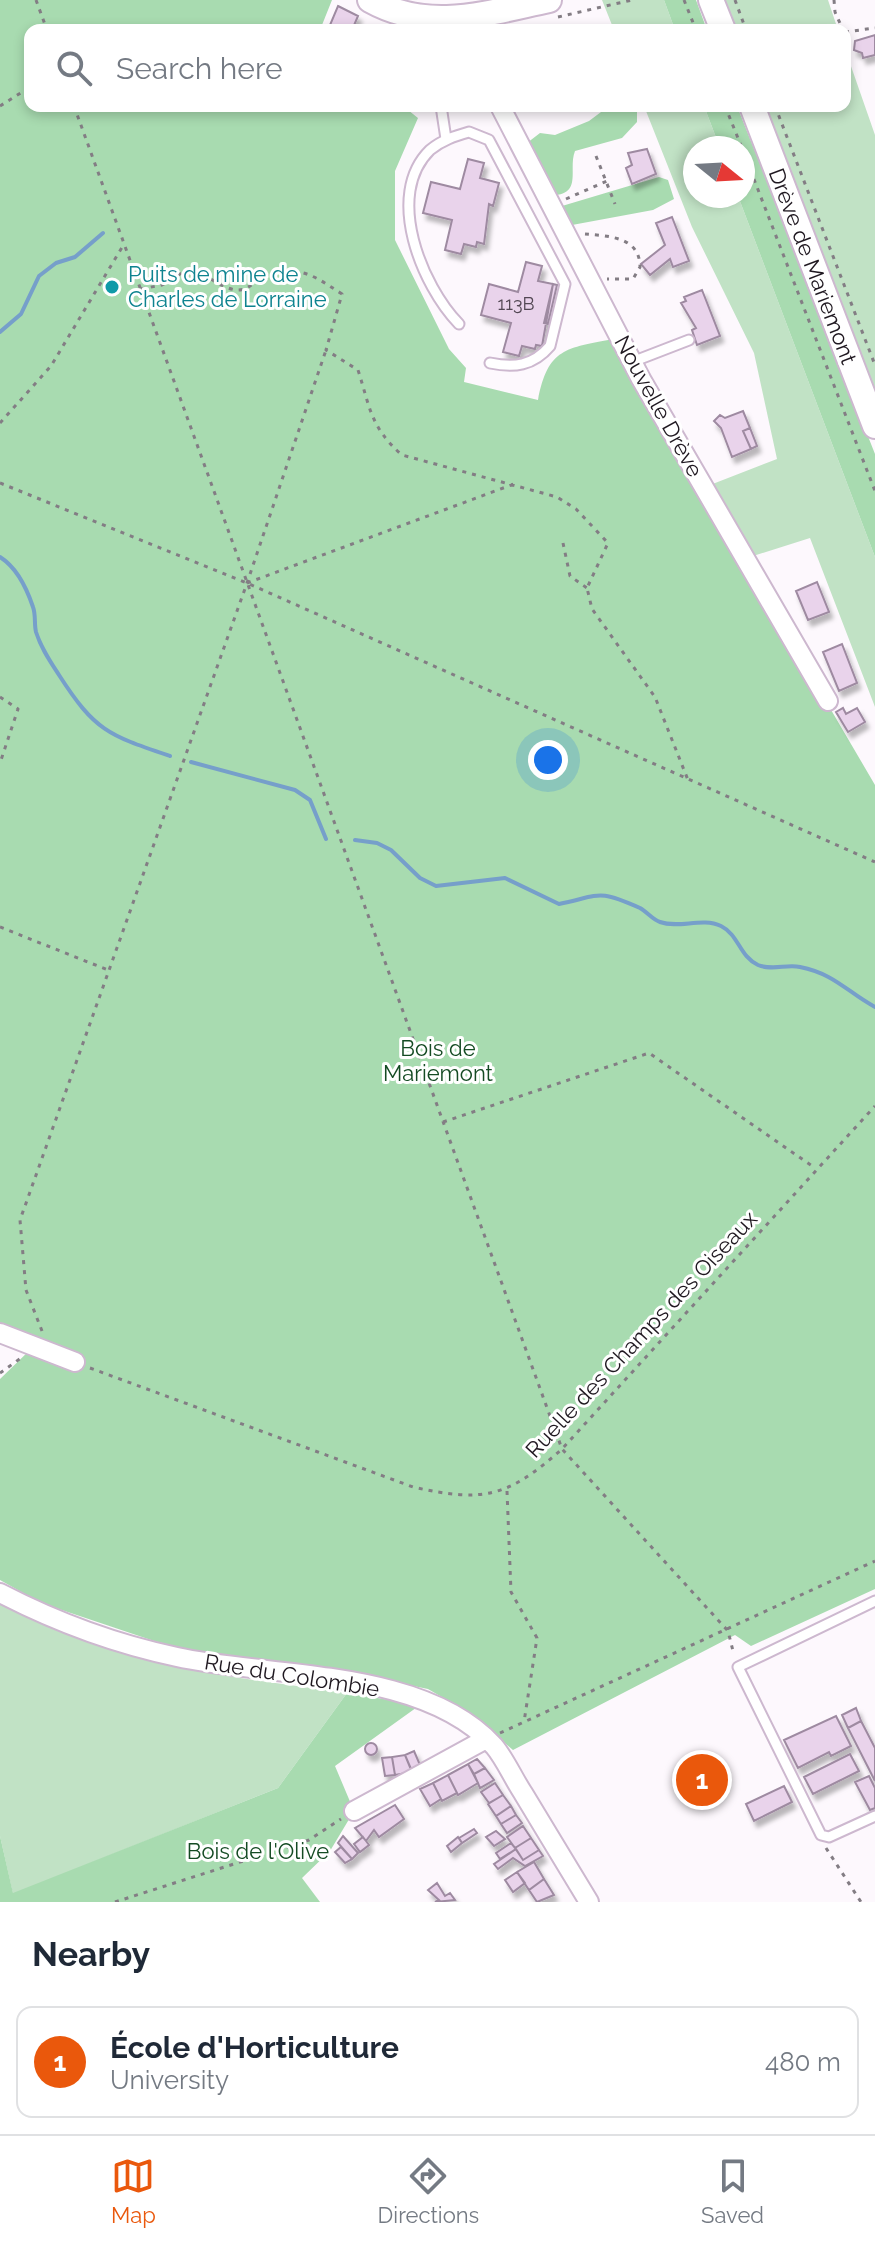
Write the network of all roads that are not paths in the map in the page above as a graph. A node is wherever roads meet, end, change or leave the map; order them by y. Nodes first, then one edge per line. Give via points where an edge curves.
1 (370, 0) edge
2 (711, 0) edge
3 (553, 8) edge
4 (425, 24) edge
5 (464, 24) edge
6 (721, 24) edge
7 (442, 112) edge
8 (503, 112) edge
9 (754, 112) edge
10 (446, 139) junction
11 (459, 324) dead end
12 (689, 340) dead end
13 (632, 362) junction
14 (490, 363) dead end
15 (875, 426) edge
16 (828, 701) dead end
17 (0, 1333) edge
18 (75, 1362) road end
19 (0, 1593) edge
20 (875, 1601) edge
21 (486, 1739) junction
22 (354, 1811) road end
23 (875, 1816) edge
24 (589, 1902) edge

1 - 4 street
2 - 6 street
3 - 5 street
7 - 10 lane
8 - 13 street, Nouvelle Drève
9 - 15 street, Drève de Mariemont
10 - 11 lane via 416,171 410,211 428,284
10 - 14 lane via 469,132 489,140 565,284 545,352 514,368
12 - 13 lane
13 - 16 street, Nouvelle Drève
17 - 18 street
19 - 21 street, Rue du Colombie via 60,1623 177,1657 367,1684 425,1702
20 - 23 lane via 738,1667 821,1835 829,1837
21 - 22 street
21 - 24 street, Rue du Colombie

